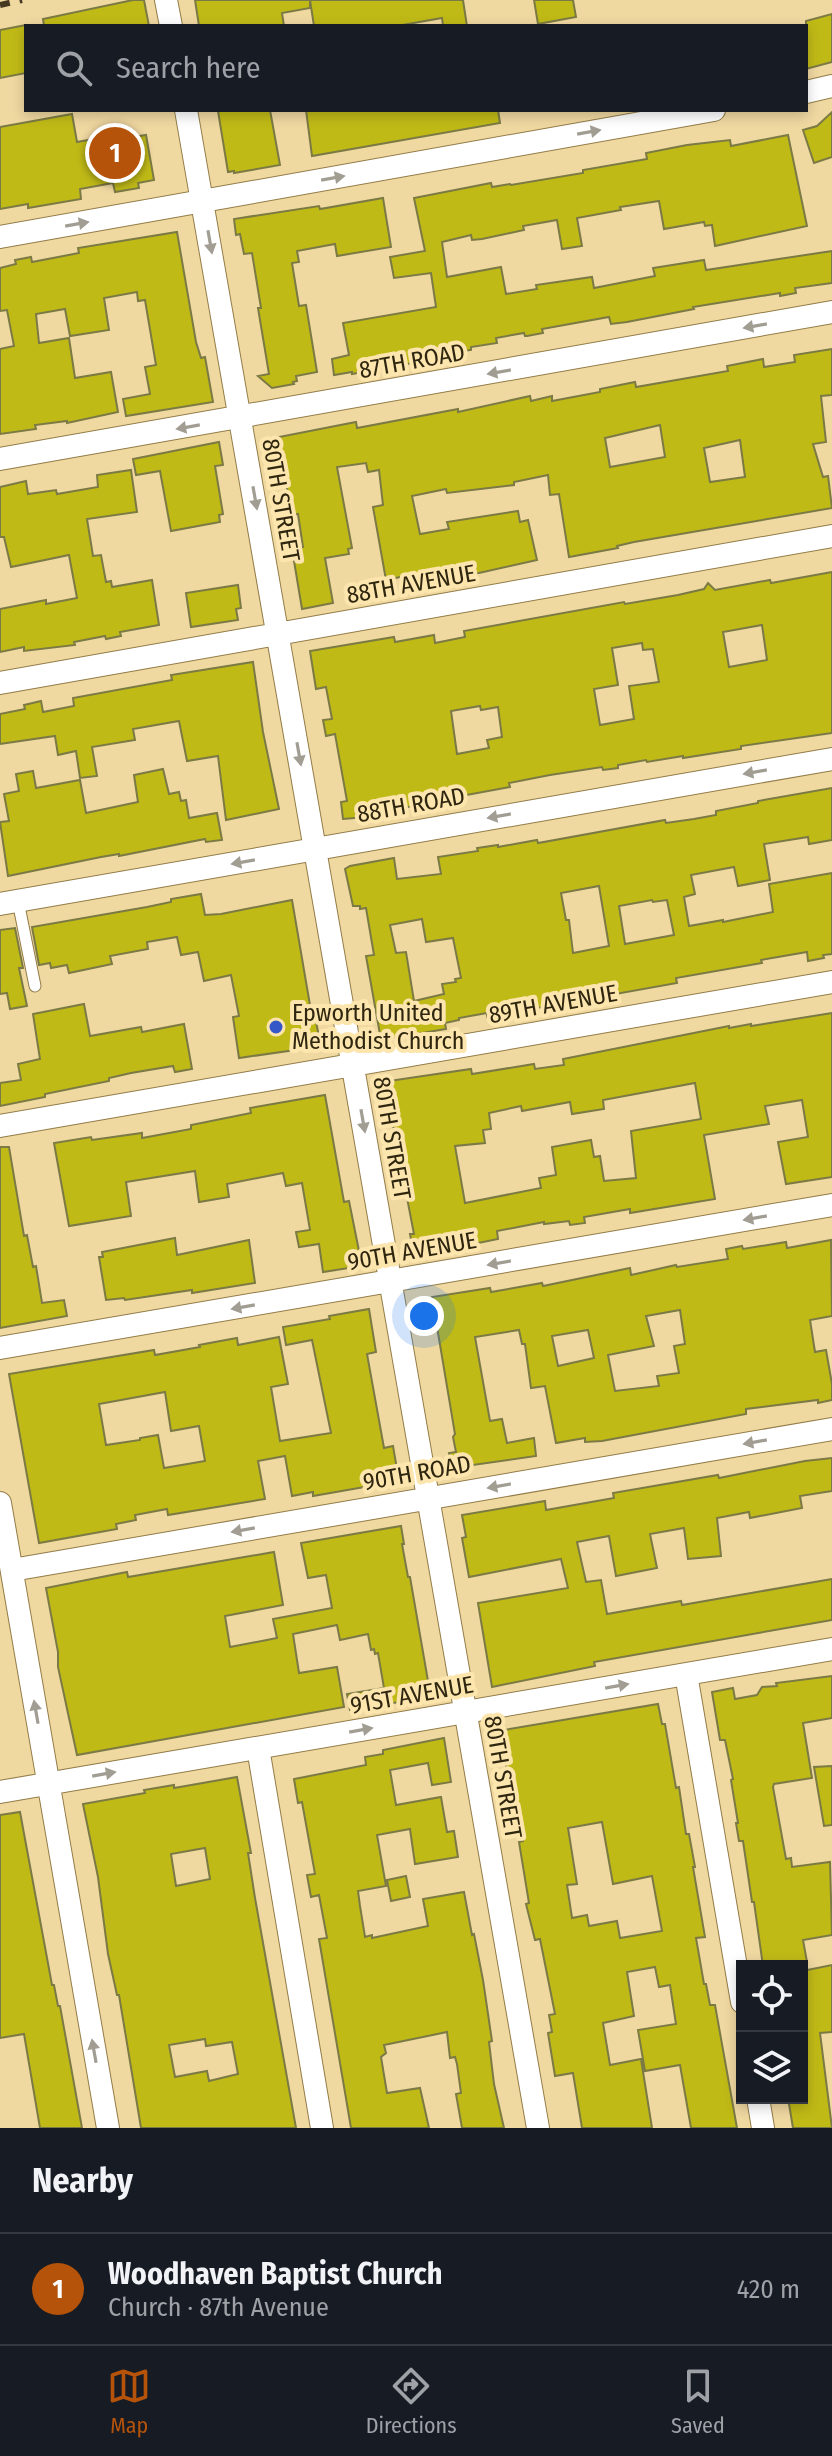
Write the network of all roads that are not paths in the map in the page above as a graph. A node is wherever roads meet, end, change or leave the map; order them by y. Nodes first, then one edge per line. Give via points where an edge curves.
1 (166, 0) edge
2 (171, 24) edge
3 (832, 86) edge
4 (808, 92) edge
5 (186, 112) edge
6 (703, 112) edge
7 (203, 202) junction
8 (0, 237) edge
9 (832, 312) edge
10 (241, 418) junction
11 (0, 459) edge
12 (832, 536) edge
13 (278, 634) junction
14 (0, 683) edge
15 (832, 759) edge
16 (316, 849) junction
17 (9, 902) edge
18 (832, 982) edge
19 (35, 986) dead end
20 (353, 1065) junction
21 (0, 1126) edge
22 (832, 1205) edge
23 (391, 1281) junction
24 (0, 1348) edge
25 (832, 1429) edge
26 (428, 1498) junction
27 (0, 1503) edge
28 (12, 1570) junction
29 (832, 1649) edge
30 (686, 1674) junction
31 (466, 1712) junction
32 (258, 1748) junction
33 (49, 1784) junction
34 (0, 1792) edge
35 (736, 1967) edge
36 (759, 2104) edge
37 (108, 2128) edge
38 (322, 2128) edge
39 (538, 2128) edge
40 (763, 2128) edge

1 - 2 street
3 - 4 street
5 - 7 street, 80TH STREET
7 -> 6 street
8 -> 7 street
7 -> 10 street, 80TH STREET
9 -> 10 street, 87TH ROAD
10 -> 11 street, 87TH ROAD
10 -> 13 street, 80TH STREET
12 - 13 street, 88TH AVENUE
13 - 14 street, 88TH AVENUE
13 -> 16 street, 80TH STREET
15 -> 16 street, 88TH ROAD
16 -> 17 street, 88TH ROAD
16 - 20 street, 80TH STREET
17 - 19 lane
18 - 20 street, 89TH AVENUE
20 - 21 street, 89TH AVENUE
20 -> 23 street, 80TH STREET
22 -> 23 street, 90TH AVENUE
23 -> 24 street, 90TH AVENUE
23 - 26 street, 80TH STREET
25 -> 26 street, 90TH ROAD
26 -> 28 street, 90TH ROAD
26 - 31 street, 80TH STREET
27 - 28 street
33 -> 28 street
29 - 30 street, 91ST AVENUE
31 -> 30 street, 91ST AVENUE
30 - 35 street
32 -> 31 street, 91ST AVENUE
31 - 39 street, 80TH STREET
33 -> 32 street, 91ST AVENUE
32 - 38 street
33 - 34 street, 91ST AVENUE
37 -> 33 street
36 - 40 street

